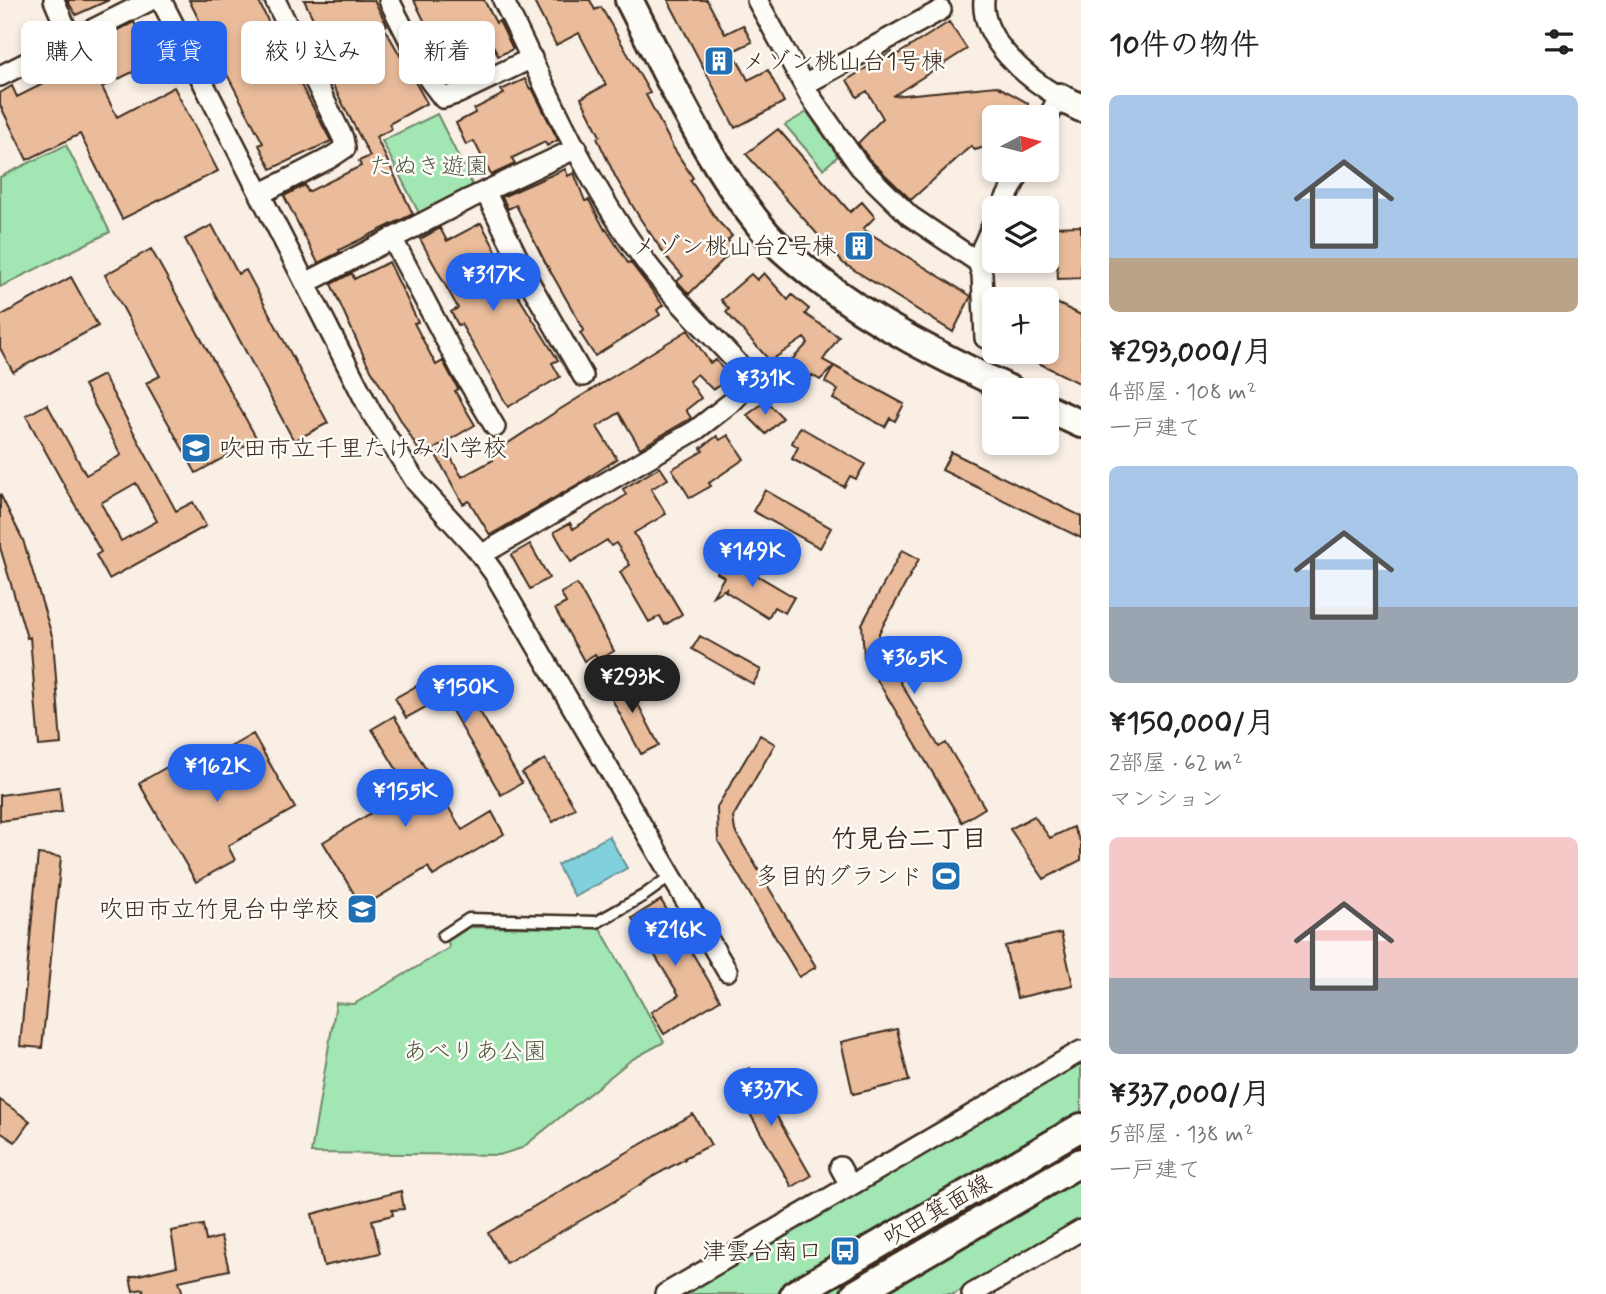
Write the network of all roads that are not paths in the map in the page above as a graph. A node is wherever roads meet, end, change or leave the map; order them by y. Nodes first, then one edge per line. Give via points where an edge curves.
1 (54, 0) edge
2 (151, 0) edge
3 (161, 0) edge
4 (275, 0) edge
5 (389, 0) edge
6 (503, 0) edge
7 (629, 0) edge
8 (757, 0) edge
9 (984, 0) edge
10 (941, 10) dead end
11 (63, 21) edge
12 (109, 21) edge
13 (532, 58) junction
14 (21, 65) edge
15 (0, 76) edge
16 (804, 85) junction
17 (1070, 103) edge
18 (577, 148) junction
19 (486, 193) junction
20 (260, 194) junction
21 (392, 238) junction
22 (982, 248) edge
23 (978, 262) junction
24 (306, 283) junction
25 (983, 287) edge
26 (583, 376) dead end
27 (987, 378) edge
28 (1059, 414) edge
29 (1081, 424) edge
30 (495, 427) dead end
31 (481, 555) junction
32 (671, 876) junction
33 (443, 936) dead end
34 (727, 971) dead end
35 (1081, 1051) edge
36 (1081, 1127) edge
37 (1081, 1161) edge
38 (840, 1167) dead end
39 (850, 1185) junction
40 (1081, 1230) edge
41 (665, 1294) edge
42 (794, 1294) edge
43 (855, 1294) edge
44 (972, 1294) edge

1 - 11 street
2 - 12 street
3 - 20 street
4 - 20 street via 345,148
5 - 13 street via 430,81 443,97
6 - 13 street
7 - 27 street via 708,152 768,235 839,296 884,326
8 - 16 street
9 - 17 street via 985,20 993,36 1030,77
10 - 16 street
13 - 18 street
14 - 15 street
16 - 23 street via 838,139 877,186 910,216
18 - 19 street
18 - 31 street via 605,203 636,249 740,366 747,383 725,409 696,430
19 - 21 street
19 - 26 street
20 - 24 street
21 - 24 street
21 - 30 street
22 - 23 street
23 - 25 street
24 - 31 street via 352,377 397,453 421,488
28 - 29 street
31 - 32 street
32 - 33 lane via 597,922 469,919
32 - 34 street
35 - 39 street
36 - 42 street, 吹田箕面線
37 - 43 street, 吹田箕面線
38 - 39 street
39 - 41 street
40 - 44 street

